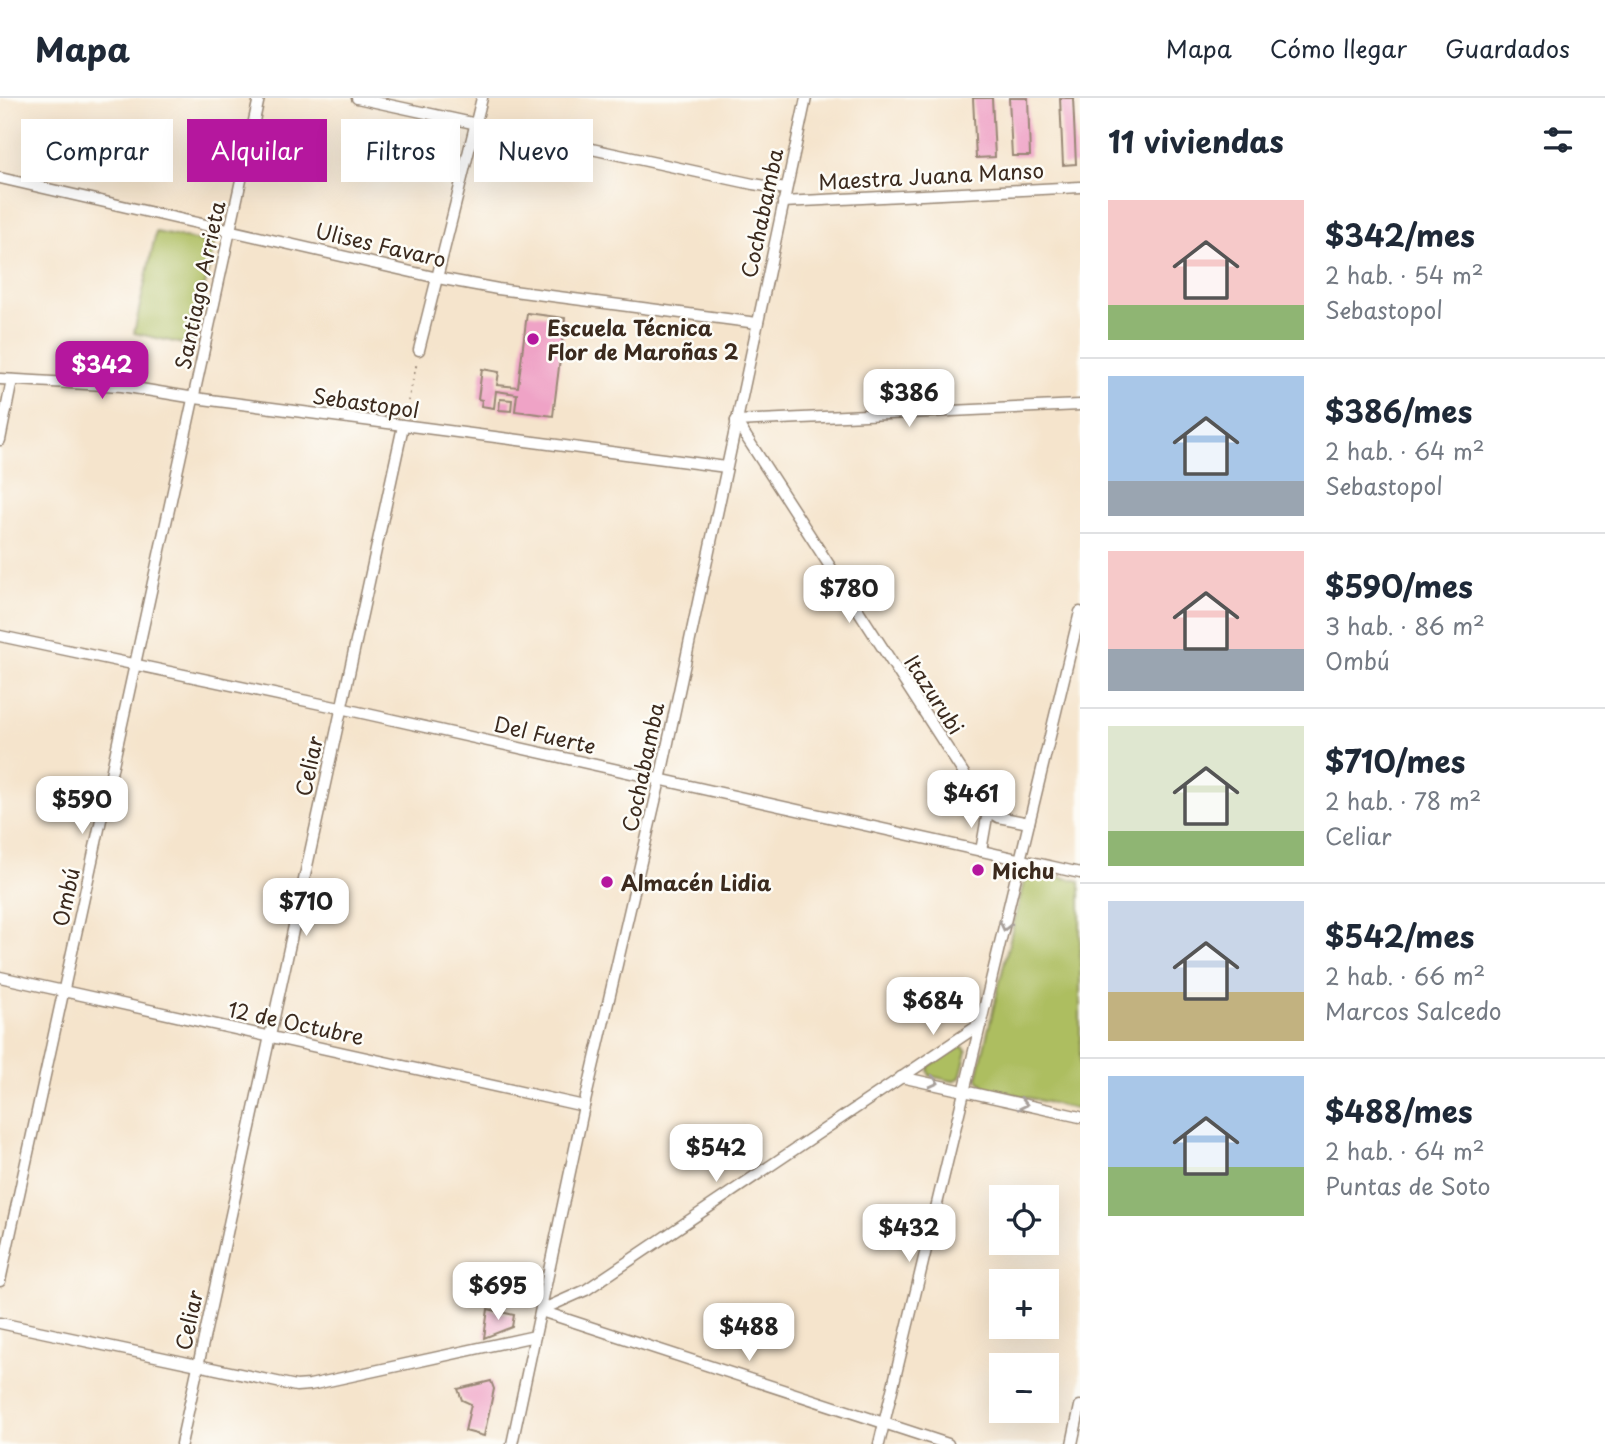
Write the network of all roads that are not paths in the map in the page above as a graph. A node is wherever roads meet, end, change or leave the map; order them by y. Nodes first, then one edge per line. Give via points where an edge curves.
1 (259, 98) edge
2 (357, 98) edge
3 (482, 98) edge
4 (806, 98) edge
5 (477, 119) edge
6 (474, 124) edge
7 (474, 132) edge
8 (593, 149) edge
9 (0, 178) edge
10 (1080, 187) edge
11 (786, 189) junction
12 (783, 202) junction
13 (230, 229) junction
14 (438, 278) junction
15 (757, 323) junction
16 (419, 350) road end
17 (0, 379) edge
18 (12, 380) junction
19 (195, 398) junction
20 (1080, 405) edge
21 (736, 421) junction
22 (403, 426) junction
23 (0, 440) edge
24 (726, 467) junction
25 (1080, 612) edge
26 (0, 636) edge
27 (136, 665) junction
28 (340, 708) junction
29 (660, 780) junction
30 (988, 811) junction
31 (1029, 823) junction
32 (981, 851) junction
33 (1021, 859) junction
34 (1080, 873) edge
35 (0, 977) edge
36 (64, 992) junction
37 (982, 1023) junction
38 (269, 1037) junction
39 (901, 1076) junction
40 (966, 1091) junction
41 (584, 1106) junction
42 (1080, 1117) edge
43 (0, 1281) edge
44 (541, 1310) junction
45 (0, 1323) edge
46 (535, 1336) junction
47 (198, 1365) junction
48 (1080, 1406) edge
49 (886, 1424) junction
50 (181, 1444) edge
51 (512, 1444) edge
52 (879, 1444) edge
53 (948, 1444) edge
54 (1072, 1444) edge

1 - 13 street, Santiago Arrieta
2 - 6 street
3 - 5 street
4 - 11 street, Cochabamba
7 - 14 street
8 - 11 street
9 - 13 street, Ulises Favaro
10 - 12 street, Maestra Juana Manso
11 - 12 street, Cochabamba
12 - 15 street, Cochabamba
13 - 14 street, Ulises Favaro
13 - 19 street, Santiago Arrieta
14 - 15 street, Ulises Favaro
14 - 16 street
15 - 21 street, Cochabamba
17 - 18 street, Sebastopol
18 - 19 street, Sebastopol via 122,386
18 - 23 street
19 - 22 street, Sebastopol
19 - 27 street, Ombú
20 - 21 street
21 - 24 street, Cochabamba
21 - 30 street, Itazurubi
22 - 24 street, Sebastopol
22 - 28 street, Celiar
24 - 29 street, Cochabamba
25 - 31 street
26 - 27 street, Del Fuerte
27 - 28 street, Del Fuerte
27 - 36 street, Ombú
28 - 29 street, Del Fuerte
28 - 38 street, Celiar
29 - 32 street, Del Fuerte
29 - 41 street, Cochabamba
30 - 31 street
30 - 32 street
31 - 33 street
32 - 33 street, Del Fuerte
33 - 34 street, Del Fuerte
33 -> 37 street
35 - 36 street, 12 de Octubre
36 - 38 street, 12 de Octubre
36 - 43 street, Ombú
37 - 39 street
37 - 40 street
38 - 41 street, 12 de Octubre
38 - 47 street, Celiar
39 -> 40 street
39 - 44 street via 586,1290
40 -> 42 street
40 - 49 street
41 - 44 street, Cochabamba
44 - 46 street, Cochabamba
44 - 49 street
45 - 47 street
46 - 47 street via 310,1385
46 - 51 street, Cochabamba
47 - 50 street, Celiar
48 - 54 street
49 - 52 street
49 - 53 street

